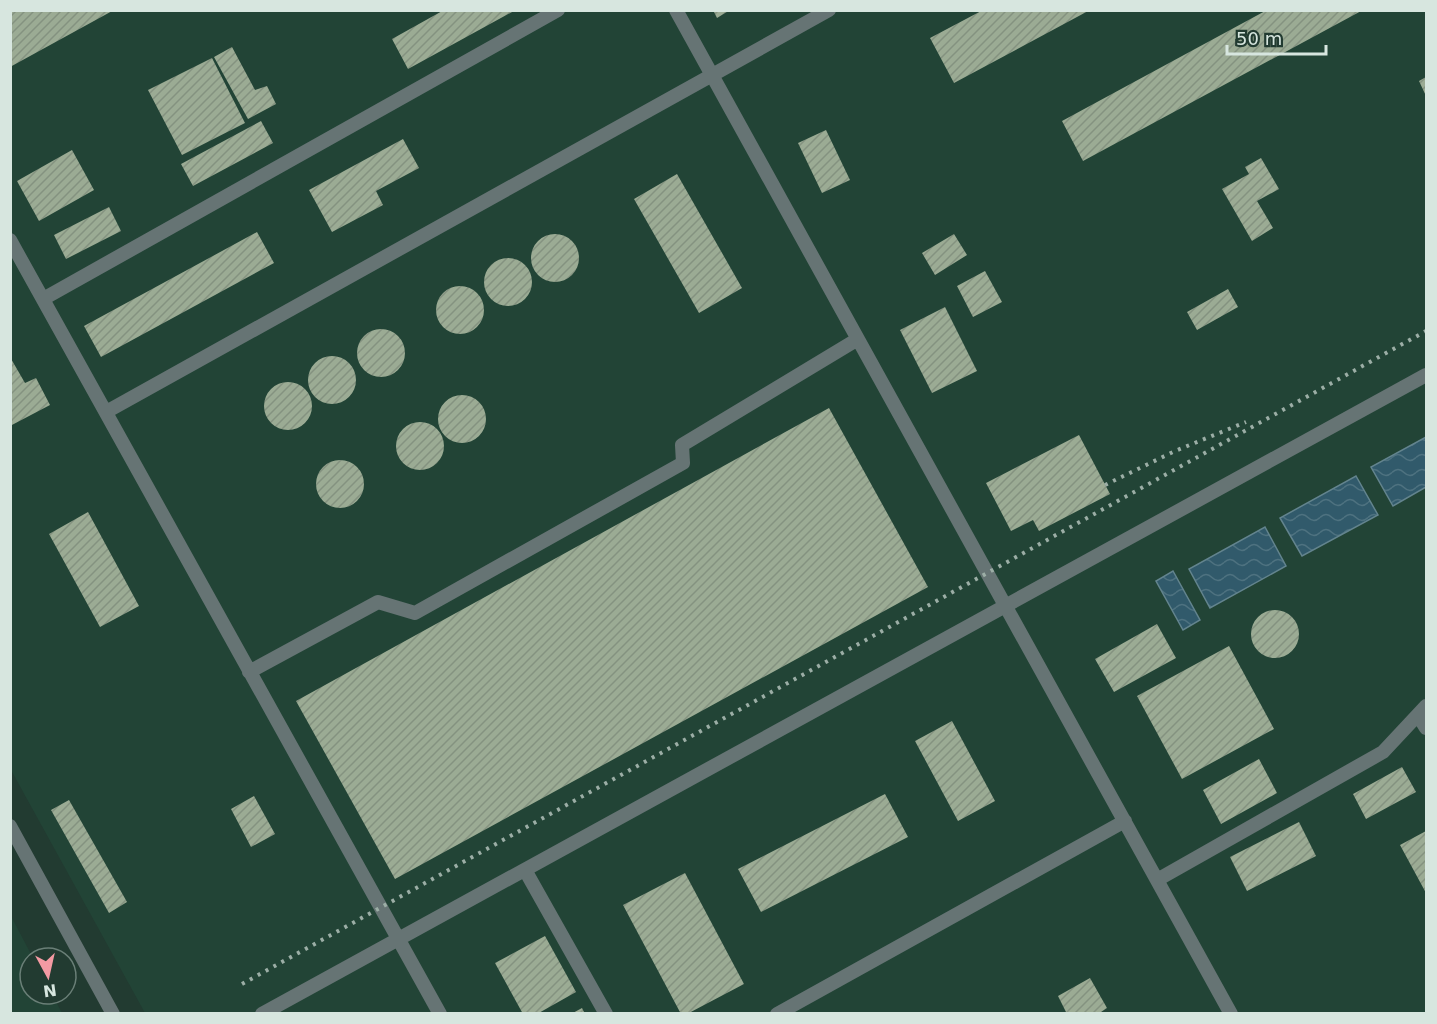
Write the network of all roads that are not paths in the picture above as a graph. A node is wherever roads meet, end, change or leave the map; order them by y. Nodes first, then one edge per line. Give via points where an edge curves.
1 (558, 10) edge
2 (676, 10) edge
3 (829, 10) edge
4 (712, 76) junction
5 (10, 240) edge
6 (43, 299) junction
7 (858, 339) junction
8 (1426, 375) edge
9 (106, 412) junction
10 (1006, 607) junction
11 (249, 672) junction
12 (1422, 710) edge
13 (1426, 728) edge
14 (1125, 821) junction
15 (10, 826) edge
16 (525, 870) junction
17 (1157, 880) junction
18 (398, 940) junction
19 (114, 1014) edge
20 (262, 1014) edge
21 (440, 1014) edge
22 (606, 1014) edge
23 (777, 1014) edge
24 (1231, 1014) edge

1 - 6 lane
2 - 4 lane
3 - 4 lane
4 - 7 lane
4 - 9 lane
5 - 6 lane
6 - 9 lane
7 - 10 lane
7 - 11 lane via 682,445 683,463 414,613 378,602
8 - 10 lane
9 - 11 lane
10 - 14 lane
10 - 16 lane
11 - 18 lane
12 - 13 lane
12 - 17 lane via 1383,752
14 - 17 lane
14 - 23 lane
15 - 19 lane
16 - 18 lane
16 - 22 lane
17 - 24 lane
18 - 20 lane
18 - 21 lane

